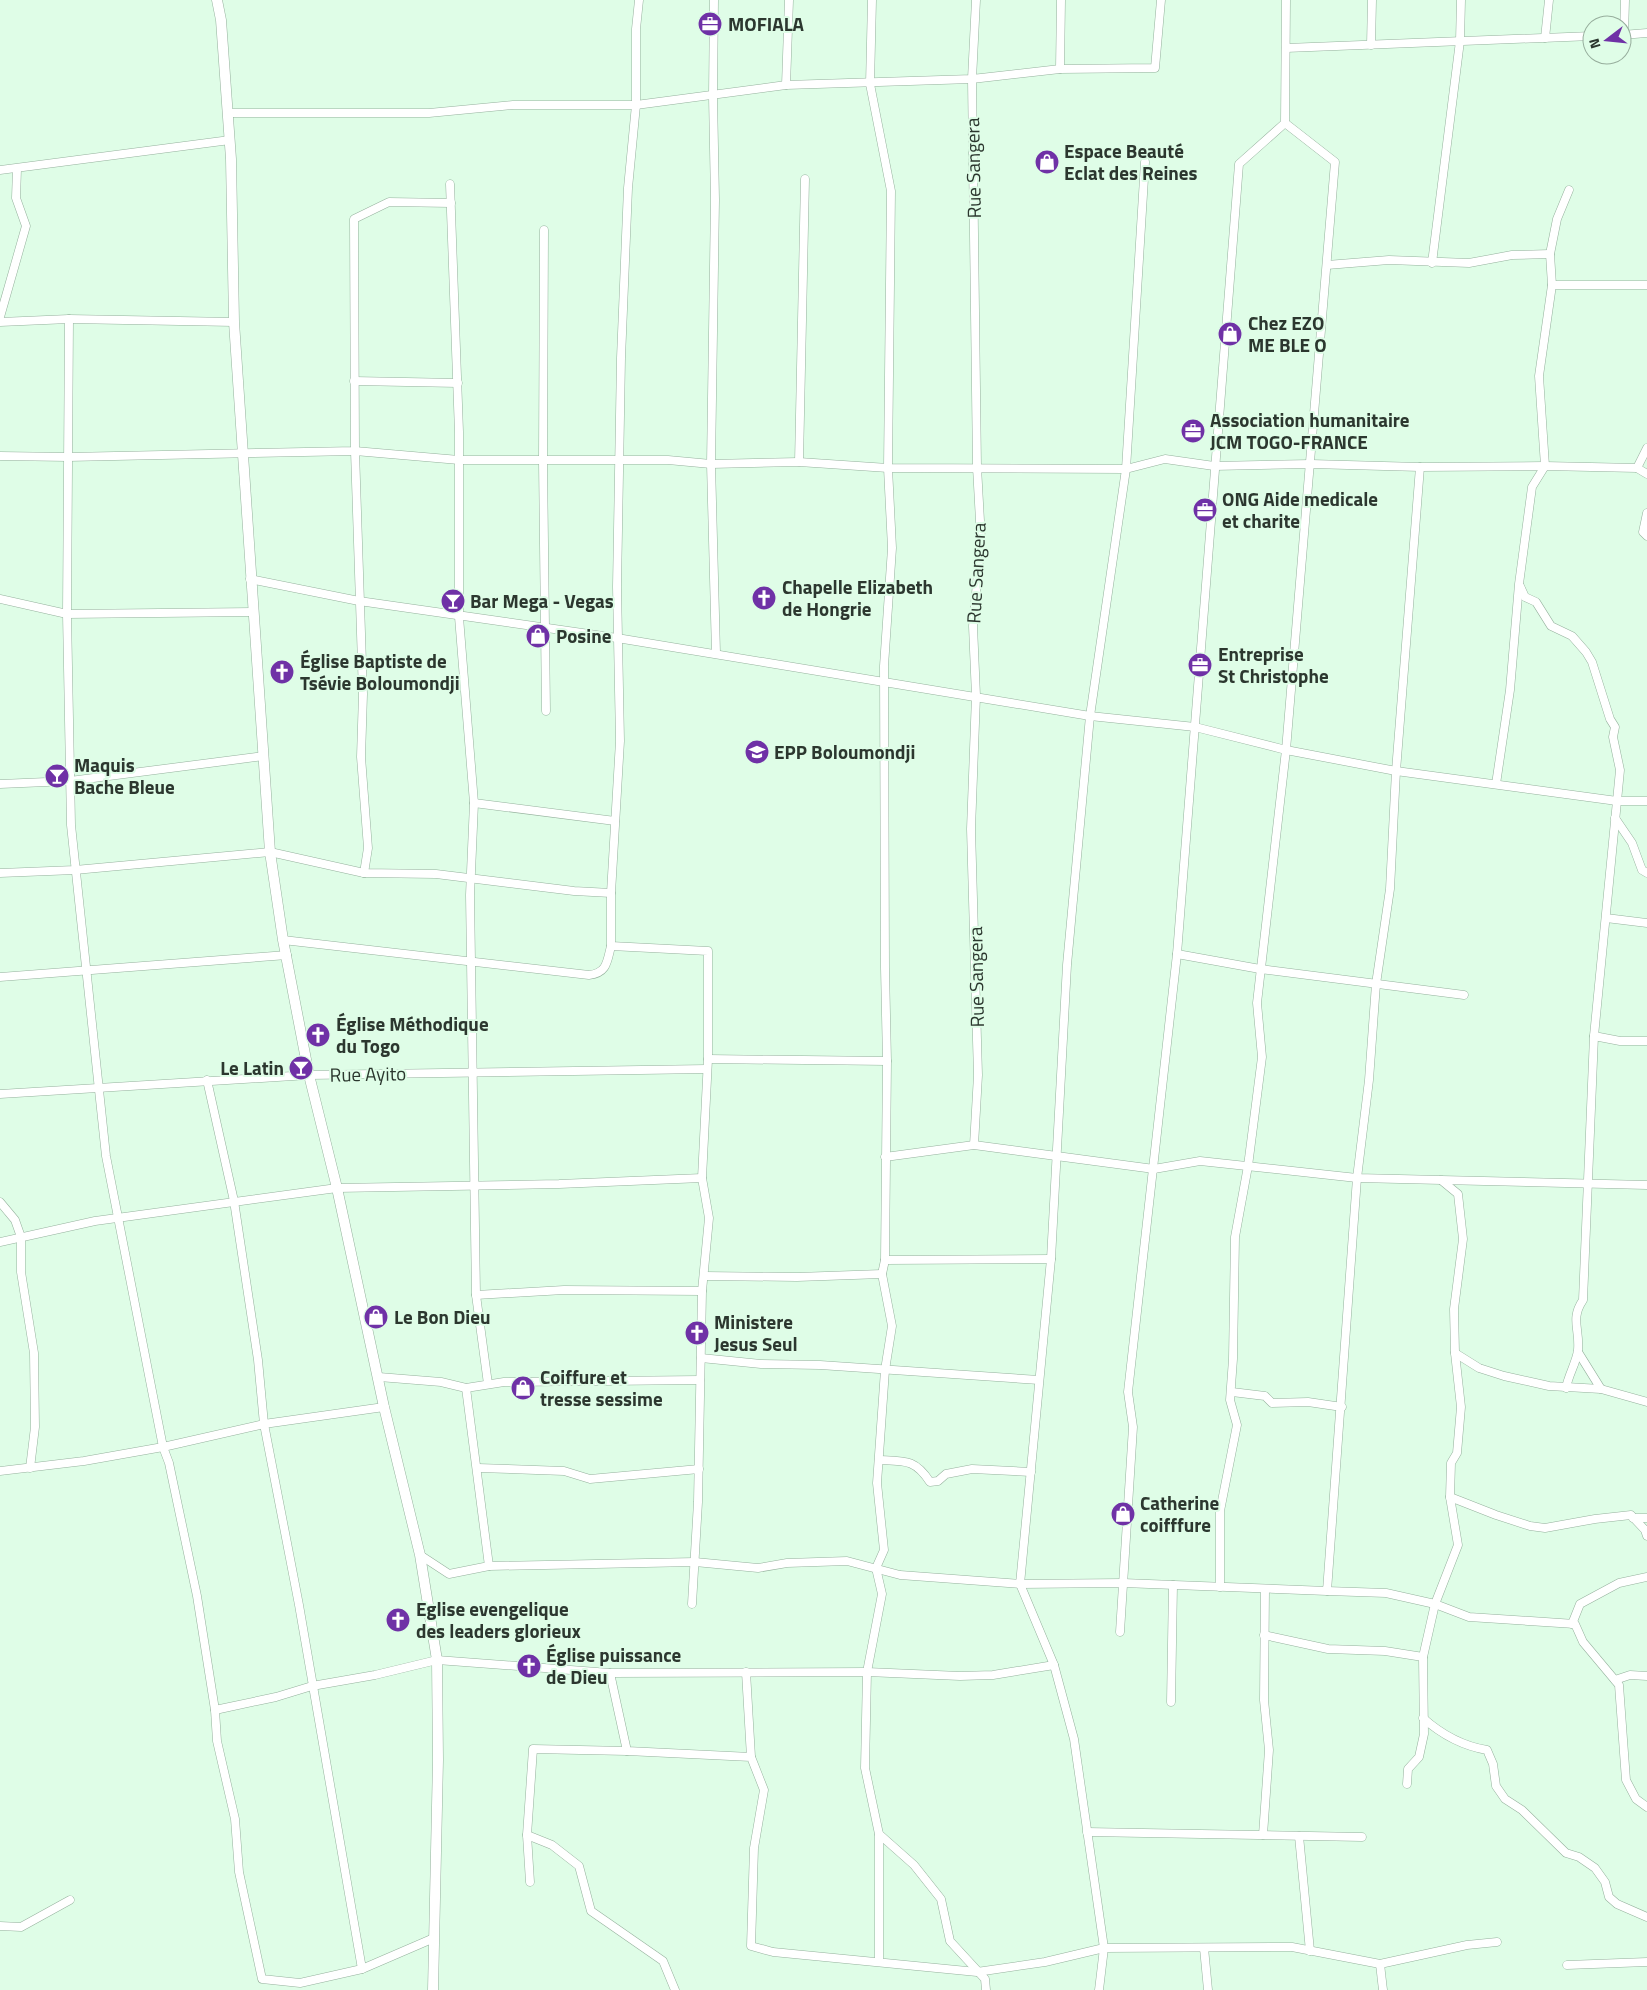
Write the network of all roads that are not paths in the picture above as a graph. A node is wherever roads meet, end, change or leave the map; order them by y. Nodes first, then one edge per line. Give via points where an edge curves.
1 (217, 0) edge
2 (639, 0) edge
3 (714, 0) edge
4 (789, 0) edge
5 (872, 0) edge
6 (976, 0) edge
7 (1061, 0) edge
8 (1161, 0) edge
9 (1286, 0) edge
10 (1372, 0) edge
11 (1460, 0) edge
12 (1549, 0) edge
13 (1625, 0) edge
14 (1624, 15) edge
15 (1647, 33) edge
16 (1632, 34) edge
17 (1582, 36) edge
18 (1545, 38) junction
19 (1460, 42) junction
20 (1371, 45) junction
21 (1286, 48) junction
22 (1060, 70) junction
23 (972, 79) junction
24 (870, 84) junction
25 (786, 85) junction
26 (713, 96) junction
27 (636, 105) junction
28 (228, 113) junction
29 (1285, 123) junction
30 (230, 140) junction
31 (1144, 162) dead end
32 (17, 169) junction
33 (0, 170) edge
34 (805, 179) dead end
35 (450, 184) dead end
36 (1569, 190) dead end
37 (451, 203) junction
38 (544, 230) dead end
39 (1550, 254) junction
40 (1432, 263) junction
41 (1327, 265) junction
42 (1552, 285) junction
43 (1647, 285) edge
44 (0, 317) edge
45 (70, 319) junction
46 (0, 322) edge
47 (234, 322) junction
48 (354, 381) junction
49 (458, 383) junction
50 (1647, 448) edge
51 (355, 451) junction
52 (244, 452) junction
53 (0, 456) edge
54 (68, 457) junction
55 (459, 460) junction
56 (542, 461) junction
57 (619, 462) junction
58 (800, 462) junction
59 (711, 464) junction
60 (1311, 464) junction
61 (1214, 466) junction
62 (1545, 466) junction
63 (977, 467) junction
64 (888, 468) junction
65 (1420, 468) junction
66 (1638, 468) junction
67 (1126, 469) junction
68 (1647, 474) edge
69 (1647, 513) edge
70 (1647, 536) edge
71 (250, 579) junction
72 (1519, 584) junction
73 (0, 599) edge
74 (359, 601) junction
75 (253, 612) junction
76 (67, 614) junction
77 (459, 617) junction
78 (545, 628) junction
79 (617, 638) junction
80 (716, 653) junction
81 (884, 682) junction
82 (976, 696) junction
83 (546, 711) dead end
84 (1090, 716) junction
85 (1194, 726) junction
86 (1286, 750) junction
87 (264, 756) junction
88 (1396, 771) junction
89 (70, 781) junction
90 (0, 784) edge
91 (1496, 784) junction
92 (1617, 801) junction
93 (1647, 801) edge
94 (474, 803) junction
95 (1615, 818) junction
96 (615, 821) junction
97 (270, 852) junction
98 (76, 870) junction
99 (0, 873) edge
100 (364, 873) junction
101 (1647, 873) edge
102 (470, 880) junction
103 (611, 892) junction
104 (1606, 918) junction
105 (1647, 923) edge
106 (283, 940) junction
107 (611, 946) junction
108 (1177, 954) junction
109 (287, 955) junction
110 (470, 963) junction
111 (1260, 969) junction
112 (87, 972) junction
113 (0, 977) edge
114 (1376, 984) junction
115 (1464, 994) dead end
116 (1594, 1036) junction
117 (1647, 1041) edge
118 (708, 1059) junction
119 (887, 1060) junction
120 (707, 1069) junction
121 (472, 1072) junction
122 (310, 1075) junction
123 (207, 1080) junction
124 (97, 1086) junction
125 (0, 1094) edge
126 (974, 1145) junction
127 (885, 1157) junction
128 (1057, 1158) junction
129 (1248, 1166) junction
130 (1154, 1169) junction
131 (702, 1178) junction
132 (1357, 1178) junction
133 (1441, 1180) junction
134 (1587, 1182) junction
135 (476, 1184) junction
136 (1647, 1185) edge
137 (337, 1188) junction
138 (234, 1201) junction
139 (0, 1202) edge
140 (118, 1219) junction
141 (21, 1237) junction
142 (0, 1242) edge
143 (1051, 1259) junction
144 (885, 1260) junction
145 (882, 1274) junction
146 (705, 1276) junction
147 (702, 1291) junction
148 (476, 1295) junction
149 (1578, 1352) junction
150 (1455, 1353) junction
151 (702, 1358) junction
152 (885, 1370) junction
153 (379, 1377) junction
154 (700, 1380) junction
155 (1039, 1380) junction
156 (488, 1384) junction
157 (466, 1388) junction
158 (1566, 1388) junction
159 (1601, 1388) junction
160 (1232, 1392) junction
161 (1647, 1402) edge
162 (384, 1407) junction
163 (1342, 1408) junction
164 (264, 1424) junction
165 (164, 1447) junction
166 (880, 1460) junction
167 (30, 1468) junction
168 (478, 1468) junction
169 (699, 1469) junction
170 (0, 1471) edge
171 (1030, 1472) junction
172 (1450, 1497) junction
173 (1633, 1518) junction
174 (1647, 1518) edge
175 (1647, 1536) edge
176 (420, 1555) junction
177 (695, 1562) junction
178 (489, 1566) junction
179 (876, 1568) junction
180 (1647, 1577) edge
181 (1123, 1583) junction
182 (1020, 1584) junction
183 (1173, 1585) junction
184 (1220, 1587) junction
185 (1265, 1589) junction
186 (1327, 1591) junction
187 (692, 1604) dead end
188 (1435, 1604) junction
189 (1572, 1624) junction
190 (1120, 1632) dead end
191 (1264, 1635) junction
192 (1423, 1656) junction
193 (437, 1660) junction
194 (1054, 1665) junction
195 (746, 1672) junction
196 (867, 1672) junction
197 (610, 1673) junction
198 (1647, 1676) edge
199 (1615, 1680) junction
200 (312, 1686) junction
201 (1171, 1702) dead end
202 (215, 1710) junction
203 (1423, 1718) junction
204 (627, 1751) junction
205 (751, 1758) junction
206 (1407, 1784) dead end
207 (1647, 1807) edge
208 (1087, 1832) junction
209 (879, 1834) junction
210 (527, 1835) junction
211 (1263, 1835) junction
212 (1299, 1836) junction
213 (1362, 1837) dead end
214 (530, 1882) dead end
215 (70, 1900) dead end
216 (1647, 1917) edge
217 (0, 1926) edge
218 (434, 1938) junction
219 (1496, 1942) dead end
220 (1104, 1948) junction
221 (1204, 1948) junction
222 (1310, 1951) junction
223 (879, 1961) junction
224 (1647, 1962) edge
225 (1380, 1964) junction
226 (1567, 1965) dead end
227 (362, 1969) junction
228 (978, 1972) junction
229 (433, 1990) edge
230 (675, 1990) edge
231 (986, 1990) edge
232 (1099, 1990) edge
233 (1208, 1990) edge
234 (1384, 1990) edge

1 - 28 street
2 - 27 street
3 - 26 street
4 - 25 street
5 - 24 street
6 - 23 street, Rue Sangera
7 - 22 street
8 - 22 street via 1155,68
9 - 21 street
10 - 20 street
11 - 19 street
12 - 18 street
13 - 14 street
15 - 16 street
17 - 18 street
18 - 19 street
19 - 20 street
19 - 40 street
20 - 21 street
21 - 29 street
22 - 23 street
23 - 24 street
23 - 63 street, Rue Sangera
24 - 25 street
24 - 64 street via 891,192
25 - 26 street
26 - 27 street
26 - 59 street via 715,200
27 - 28 street via 513,106 429,113
27 - 57 street via 628,188
28 - 30 street
29 - 41 street via 1335,162
29 - 61 street via 1239,164
30 - 32 street
30 - 47 street
31 - 67 street
32 - 33 street
32 - 44 street via 16,198 26,226
34 - 58 street
35 - 37 street
36 - 39 street via 1557,218
37 - 48 street via 389,202 354,219
37 - 49 street
38 - 56 street
39 - 40 street via 1512,255 1469,263
39 - 42 street
40 - 41 street via 1389,260
41 - 60 street
42 - 43 street
42 - 62 street via 1539,376
45 - 46 street
45 - 47 street
45 - 54 street
47 - 52 street
48 - 49 street
48 - 51 street
49 - 55 street
50 - 66 street
51 - 52 street
51 - 55 street
51 - 74 street
52 - 54 street
52 - 71 street
53 - 54 street
54 - 76 street
55 - 56 street
55 - 77 street
56 - 57 street
56 - 78 street
57 - 59 street via 668,460
57 - 79 street
58 - 59 street
58 - 64 street
59 - 80 street
60 - 61 street
60 - 65 street
60 - 86 street
61 - 67 street via 1165,460
61 - 85 street
62 - 65 street
62 - 66 street
62 - 72 street via 1532,487
63 - 64 street
63 - 67 street
63 - 82 street, Rue Sangera via 981,540 973,626
64 - 81 street via 892,548
65 - 88 street
66 - 68 street
67 - 84 street
69 - 70 street via 1643,532
71 - 74 street
71 - 75 street
72 - 91 street via 1510,690
72 - 92 street via 1525,597 1536,602 1551,626 1572,636 1592,662 1603,702 1616,727 1613,737 1620,770
73 - 76 street
74 - 77 street
74 - 100 street via 363,694 361,757 368,848
75 - 76 street
75 - 87 street
76 - 89 street
77 - 78 street
77 - 94 street
78 - 79 street
78 - 83 street
79 - 80 street
79 - 96 street via 620,741
80 - 81 street
81 - 82 street
81 - 119 street
82 - 84 street
82 - 126 street, Rue Sangera via 971,829 978,1075
84 - 85 street
84 - 128 street via 1067,965
85 - 86 street
85 - 108 street
86 - 88 street
86 - 111 street
87 - 89 street
87 - 97 street
88 - 91 street
88 - 114 street via 1390,889
89 - 90 street
89 - 98 street
91 - 92 street
92 - 93 street
92 - 95 street
94 - 96 street
94 - 102 street
95 - 101 street via 1632,843 1642,870
95 - 104 street
96 - 103 street
97 - 98 street
97 - 100 street
97 - 106 street
98 - 99 street
98 - 112 street
100 - 102 street via 436,874
102 - 103 street
102 - 110 street
103 - 107 street
104 - 105 street
104 - 116 street
106 - 109 street
106 - 110 street
107 - 110 street via 604,969 599,974
107 - 118 street via 708,951
108 - 111 street
108 - 130 street
109 - 112 street
109 - 122 street
110 - 121 street
111 - 114 street
111 - 129 street via 1257,1003 1262,1056
112 - 113 street
112 - 124 street
114 - 115 street
114 - 132 street
116 - 117 street via 1620,1041
116 - 134 street
118 - 119 street
118 - 120 street
119 - 127 street
120 - 121 street, Rue Ayito
120 - 131 street
121 - 122 street, Rue Ayito
121 - 135 street
122 - 123 street, Rue Ayito
122 - 137 street
123 - 124 street, Rue Ayito
123 - 138 street
124 - 125 street, Rue Ayito
124 - 140 street
126 - 127 street
126 - 128 street
127 - 144 street
128 - 130 street
128 - 143 street
129 - 130 street via 1200,1161
129 - 132 street
129 - 160 street via 1235,1237
130 - 181 street via 1128,1392 1133,1428
131 - 135 street
131 - 146 street via 709,1218
132 - 133 street
132 - 163 street
133 - 134 street
133 - 150 street via 1458,1194 1463,1239 1454,1310
134 - 136 street
134 - 149 street via 1584,1300 1575,1312
135 - 137 street
135 - 148 street
137 - 138 street
137 - 153 street
138 - 140 street
138 - 164 street via 258,1360
139 - 141 street via 15,1220
140 - 141 street via 95,1220
140 - 165 street
141 - 142 street
141 - 167 street via 21,1272 34,1353 35,1426
143 - 144 street
143 - 155 street
144 - 145 street
145 - 146 street
145 - 152 street via 892,1326
146 - 147 street
147 - 148 street via 564,1290
147 - 151 street
148 - 156 street
149 - 158 street
149 - 159 street
150 - 158 street via 1480,1368 1504,1376
150 - 172 street via 1461,1407 1457,1453 1451,1463
151 - 152 street
151 - 154 street
152 - 155 street
152 - 166 street
153 - 157 street via 441,1382
153 - 162 street
154 - 156 street
154 - 169 street
155 - 171 street
156 - 157 street
157 - 168 street
158 - 159 street
159 - 161 street
160 - 163 street via 1265,1396 1272,1403 1314,1402
160 - 184 street via 1230,1400 1237,1425 1220,1511
162 - 164 street
162 - 176 street
163 - 186 street
164 - 165 street
164 - 200 street
165 - 167 street
165 - 202 street via 197,1596
166 - 171 street via 904,1460 921,1468 930,1482 938,1481 946,1474 972,1470
166 - 179 street via 877,1483 884,1550
167 - 170 street
168 - 169 street via 564,1471 590,1479
168 - 178 street
169 - 177 street
171 - 182 street
172 - 173 street via 1496,1515 1545,1528 1595,1519 1631,1515
172 - 188 street via 1458,1544
173 - 174 street
173 - 175 street
176 - 178 street via 449,1574
176 - 193 street
177 - 178 street
177 - 179 street via 758,1568 787,1563 847,1561
177 - 187 street
179 - 182 street via 900,1575
179 - 196 street via 882,1594
180 - 189 street via 1619,1583 1580,1604
181 - 182 street
181 - 183 street
181 - 190 street
182 - 194 street
183 - 184 street
183 - 201 street
184 - 185 street
185 - 186 street
185 - 191 street
186 - 188 street via 1386,1592
188 - 189 street via 1470,1617
188 - 192 street
189 - 199 street via 1576,1624 1584,1642
191 - 192 street via 1328,1649
191 - 211 street via 1264,1700 1269,1750
192 - 203 street
193 - 197 street
193 - 200 street
193 - 218 street
194 - 196 street via 993,1675
194 - 208 street via 1074,1740
195 - 196 street
195 - 197 street
195 - 205 street
196 - 209 street via 865,1768
197 - 204 street
198 - 199 street via 1630,1675
199 - 207 street via 1619,1684 1626,1780 1636,1799
200 - 202 street
200 - 227 street
202 - 227 street via 217,1741 262,1979 300,1983
203 - 206 street via 1424,1734 1419,1757 1408,1769
203 - 216 street via 1431,1726 1469,1747 1487,1750 1496,1786 1506,1799 1522,1810 1566,1853 1595,1868 1605,1882 1609,1897 1617,1904
204 - 205 street
204 - 210 street via 533,1749
205 - 223 street via 764,1790 754,1848 751,1946 773,1952
208 - 211 street
208 - 220 street
209 - 223 street
209 - 228 street via 914,1865 941,1899 950,1942
210 - 214 street
210 - 230 street via 552,1845 579,1866 590,1911 663,1960
211 - 212 street
212 - 213 street
212 - 222 street
215 - 217 street via 20,1928
218 - 227 street
218 - 229 street
219 - 225 street
220 - 221 street
220 - 228 street via 1044,1962
220 - 232 street
221 - 222 street via 1292,1947
221 - 233 street
222 - 225 street
223 - 228 street
224 - 226 street
225 - 234 street
228 - 231 street via 985,1979

